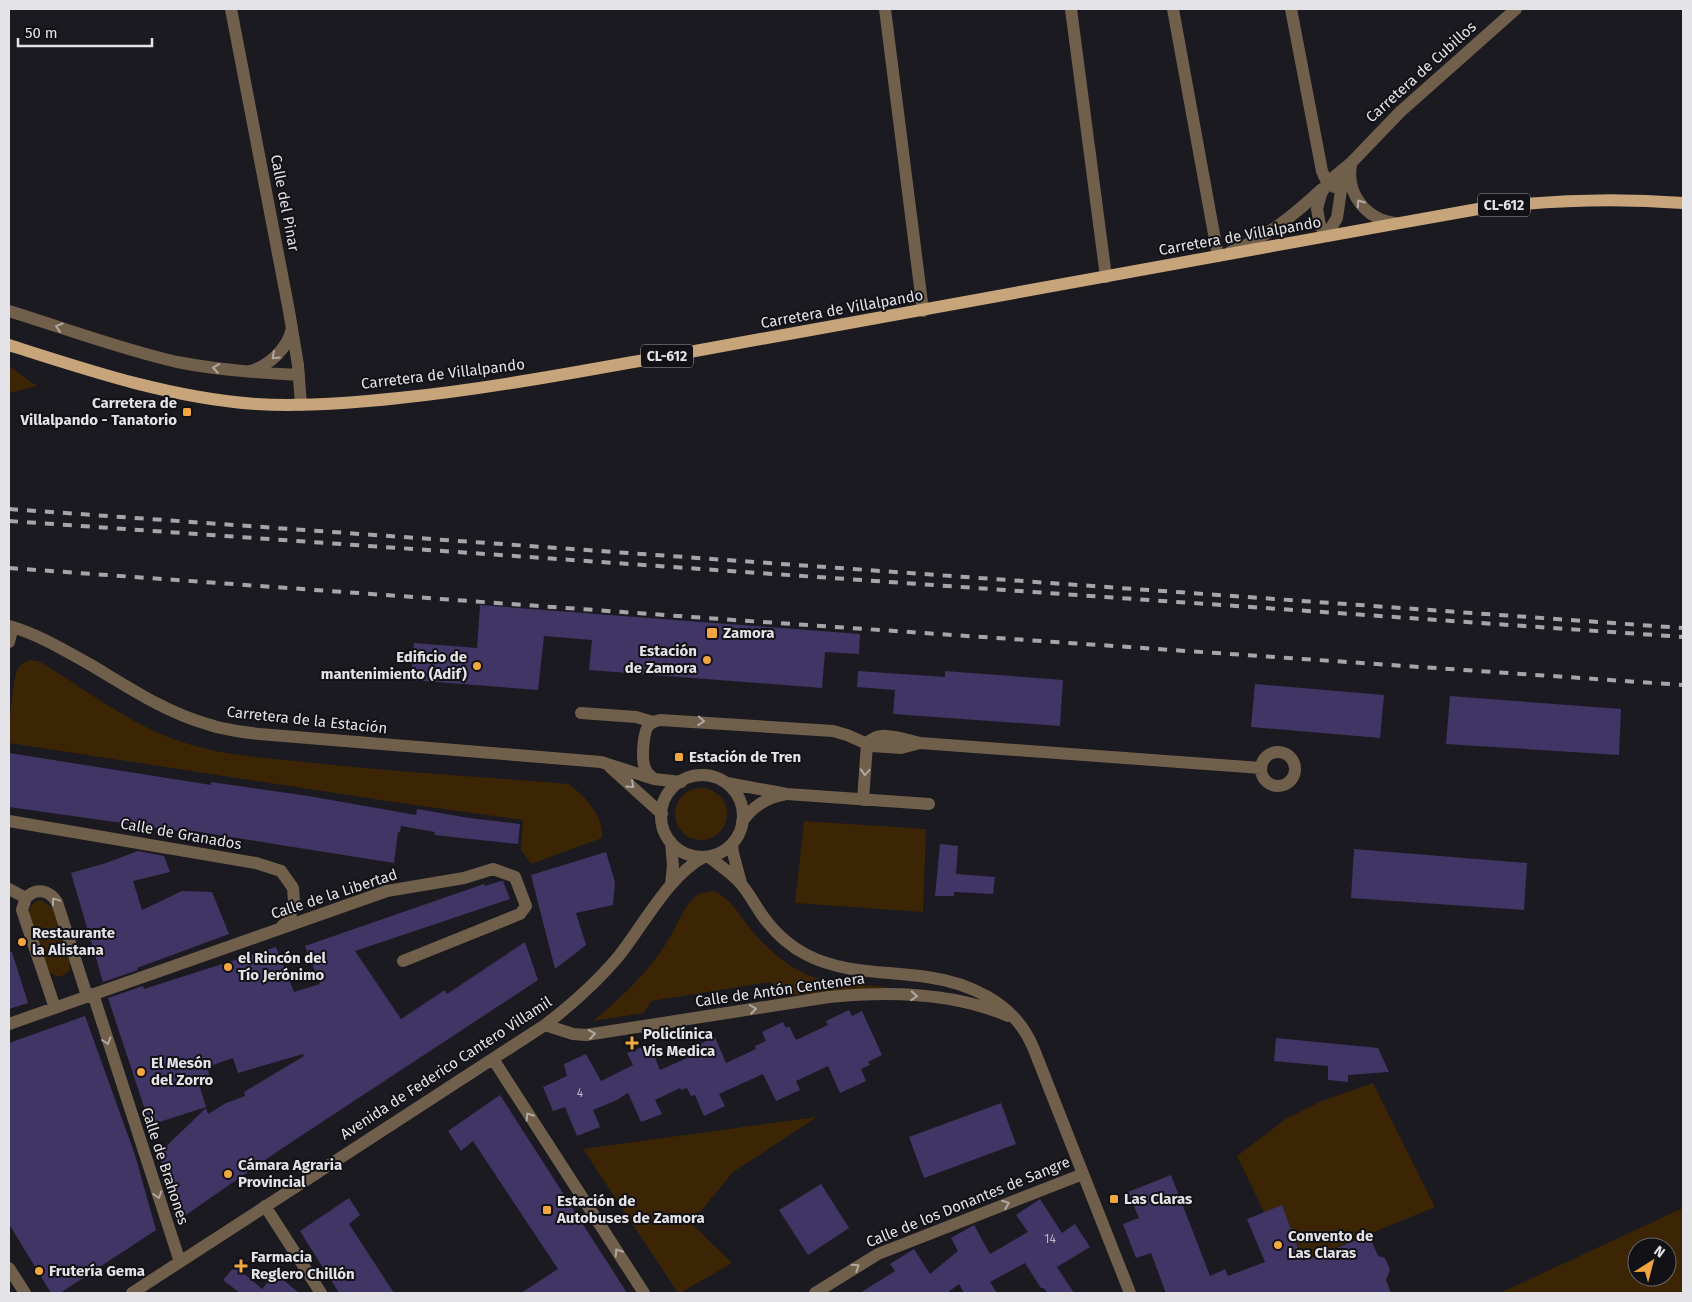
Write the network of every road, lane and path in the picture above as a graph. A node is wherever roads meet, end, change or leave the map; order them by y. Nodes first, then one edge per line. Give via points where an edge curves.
1 (231, 9) edge
2 (885, 9) edge
3 (1071, 9) edge
4 (1173, 9) edge
5 (1291, 9) edge
6 (1516, 9) edge
7 (1351, 162) junction
8 (1326, 185) junction
9 (1341, 190) junction
10 (1683, 203) edge
11 (1396, 224) junction
12 (1326, 236) junction
13 (1220, 256) junction
14 (1106, 277) junction
15 (9, 311) edge
16 (923, 311) junction
17 (292, 328) junction
18 (9, 345) edge
19 (247, 372) junction
20 (299, 375) junction
21 (301, 405) junction
22 (11, 626) edge
23 (9, 642) edge
24 (581, 713) dead end
25 (653, 722) junction
26 (867, 744) junction
27 (596, 762) junction
28 (1261, 768) dead end
29 (654, 779) junction
30 (681, 782) junction
31 (727, 782) junction
32 (789, 794) junction
33 (863, 800) junction
34 (929, 804) dead end
35 (662, 814) junction
36 (9, 821) edge
37 (742, 822) junction
38 (671, 842) junction
39 (732, 844) junction
40 (706, 857) junction
41 (671, 884) junction
42 (744, 887) junction
43 (9, 889) edge
44 (26, 898) junction
45 (278, 928) junction
46 (403, 961) dead end
47 (90, 995) junction
48 (55, 1008) junction
49 (1018, 1022) junction
50 (9, 1024) edge
51 (545, 1025) junction
52 (492, 1059) junction
53 (1083, 1174) junction
54 (265, 1206) junction
55 (180, 1262) junction
56 (9, 1268) edge
57 (832, 1289) edge
58 (25, 1293) edge
59 (132, 1293) edge
60 (321, 1293) edge
61 (644, 1293) edge
62 (815, 1293) edge
63 (1130, 1293) edge

1 - 17 street, Calle del Pinar
2 - 16 street
3 - 14 street
4 - 13 street
5 - 8 street
6 - 7 street, Carretera de Cubillos via 1400,112
7 - 8 street, Carretera de Cubillos
7 - 9 street, Carretera de Cubillos
11 -> 7 street via 1373,216 1362,206 1352,188
8 - 9 street
8 - 12 street via 1319,200 1317,217
8 - 13 street, Carretera de Cubillos via 1298,212 1240,248
9 - 12 street, Carretera de Cubillos via 1338,218
10 - 11 main road, Carretera de Villalpando / CL-612 via 1609,199 1537,202
11 - 12 main road, Carretera de Villalpando / CL-612
12 - 13 main road, Carretera de Villalpando / CL-612
13 - 14 main road, Carretera de Villalpando / CL-612
14 - 16 main road, Carretera de Villalpando / CL-612
19 -> 15 street via 165,359
16 - 21 main road, Carretera de Villalpando / CL-612 via 489,387
17 -> 19 street via 288,342 277,354 264,366
17 - 20 street, Calle del Pinar
18 - 21 main road, Carretera de Villalpando / CL-612 via 128,381 192,396 256,404
19 - 20 street
20 - 21 street, Calle del Pinar
22 - 23 street
22 - 27 street, Carretera de la Estación via 53,644 168,708 219,728
24 - 25 street via 636,717
25 -> 26 street via 670,719 833,731
25 - 29 street via 645,733 643,761 646,772
26 - 28 street via 872,738 905,738 920,743
26 -> 33 street
27 - 29 street, Carretera de la Estación
27 -> 35 street, Carretera de la Estación via 612,769
29 - 30 street, Carretera de la Estación
30 - 31 street via 706,775
30 - 35 street via 666,796
31 - 32 street
31 - 37 street via 740,799
32 - 33 street
32 - 37 street via 768,800 751,811
33 - 34 street
35 - 38 street
36 - 45 street, Calle de Granados via 256,863 281,871 293,888 294,901 289,921
37 - 39 street
38 - 40 street via 686,853
38 - 41 street
39 - 40 street via 720,853
39 - 42 street, Calle de Antón Centenera
40 - 41 street, Avenida de Federico Cantero Villamil
40 - 42 street, Calle de Antón Centenera
41 - 51 street, Avenida de Federico Cantero Villamil via 616,959
42 - 49 street, Calle de Antón Centenera via 775,931 808,956 844,968 927,976 957,983 994,1001
43 - 44 street
47 -> 44 street, Calle de Brahones via 57,902 41,891
44 - 48 street via 23,914
45 - 46 street, Calle de la Libertad via 386,891 464,878 492,869 515,877 526,906 520,914
45 - 47 street, Calle de la Libertad
47 - 48 street, Calle de la Libertad
47 -> 55 street, Calle de Brahones
48 - 50 street, Calle de la Libertad
51 -> 49 street, Calle de Antón Centenera via 586,1035 829,997 877,994 953,1000 998,1012
49 - 53 street, Calle de Antón Centenera via 1033,1047
51 - 52 street, Avenida de Federico Cantero Villamil
52 - 54 street, Avenida de Federico Cantero Villamil
61 -> 52 street
57 -> 53 street, Calle de los Donantes de Sangre via 878,1254
53 - 63 street, Calle de Antón Centenera
54 - 55 street, Avenida de Federico Cantero Villamil
54 - 60 street
55 - 59 street, Avenida de Federico Cantero Villamil
56 - 58 street
57 - 62 street, Calle de los Donantes de Sangre

